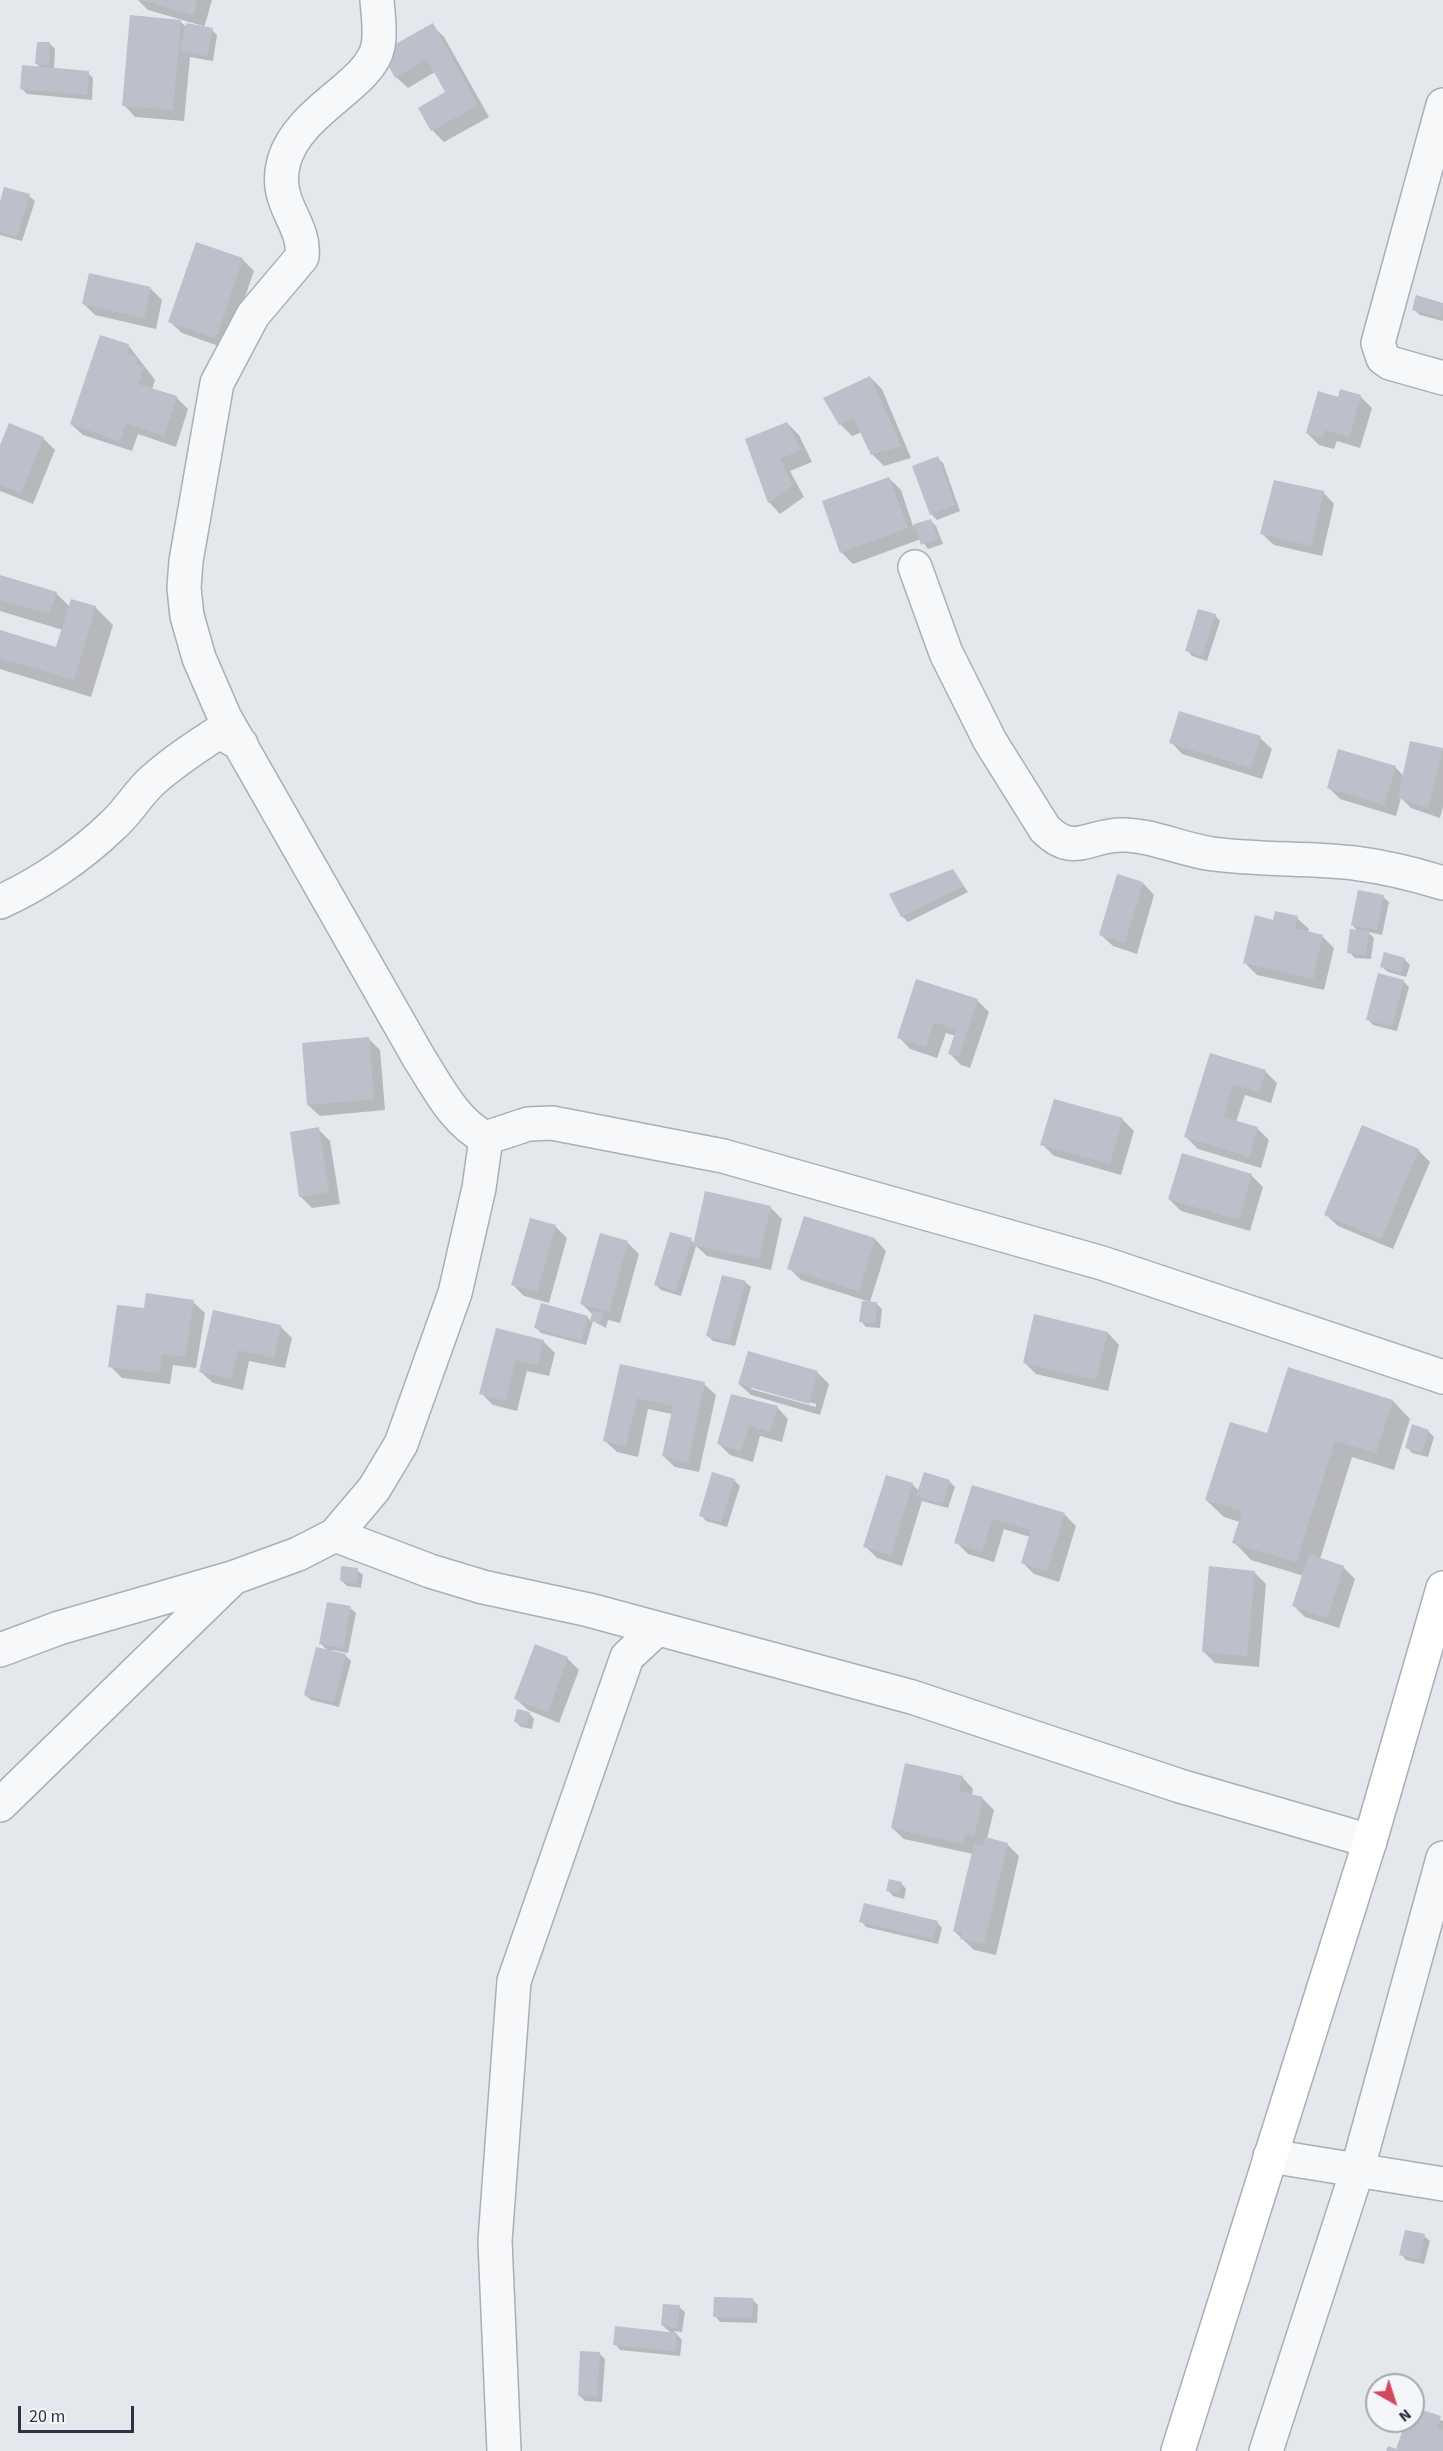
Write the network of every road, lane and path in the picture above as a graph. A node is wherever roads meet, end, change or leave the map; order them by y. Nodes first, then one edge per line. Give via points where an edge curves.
1 (377, 0) edge
2 (1443, 105) edge
3 (1443, 378) edge
4 (915, 567) dead end
5 (241, 744) junction
6 (1443, 883) edge
7 (0, 902) edge
8 (486, 1138) junction
9 (1443, 1377) edge
10 (335, 1535) junction
11 (235, 1577) junction
12 (1443, 1588) edge
13 (657, 1629) junction
14 (0, 1650) edge
15 (0, 1805) edge
16 (1370, 1841) junction
17 (1443, 1858) edge
18 (1269, 2156) junction
19 (1357, 2171) junction
20 (1443, 2184) edge
21 (504, 2451) edge
22 (1178, 2451) edge
23 (1266, 2451) edge

1 - 5 street via 379,32 375,57 307,121 285,158 280,188 300,234 302,257 269,293 248,325 217,383 211,407 184,588 199,658
2 - 3 street via 1377,343 1383,358 1390,363
4 - 6 street via 946,653 990,741 1045,829 1056,839 1074,845 1102,836 1139,836 1212,854 1353,863
5 - 7 street via 219,732 151,782 98,839 22,892
5 - 8 street via 424,1066 452,1107 474,1132
8 - 9 street via 528,1124 552,1123 723,1156 1102,1263
8 - 10 street via 455,1293 401,1444 374,1489
10 - 11 street via 298,1554
10 - 13 street via 483,1587
11 - 14 street via 59,1628
11 - 15 street
12 - 16 street
13 - 16 street via 929,1702 1180,1786
13 - 21 street via 627,1658 514,1981 495,2241
16 - 18 street
17 - 19 street
18 - 19 street
18 - 22 street
19 - 20 street
19 - 23 street

